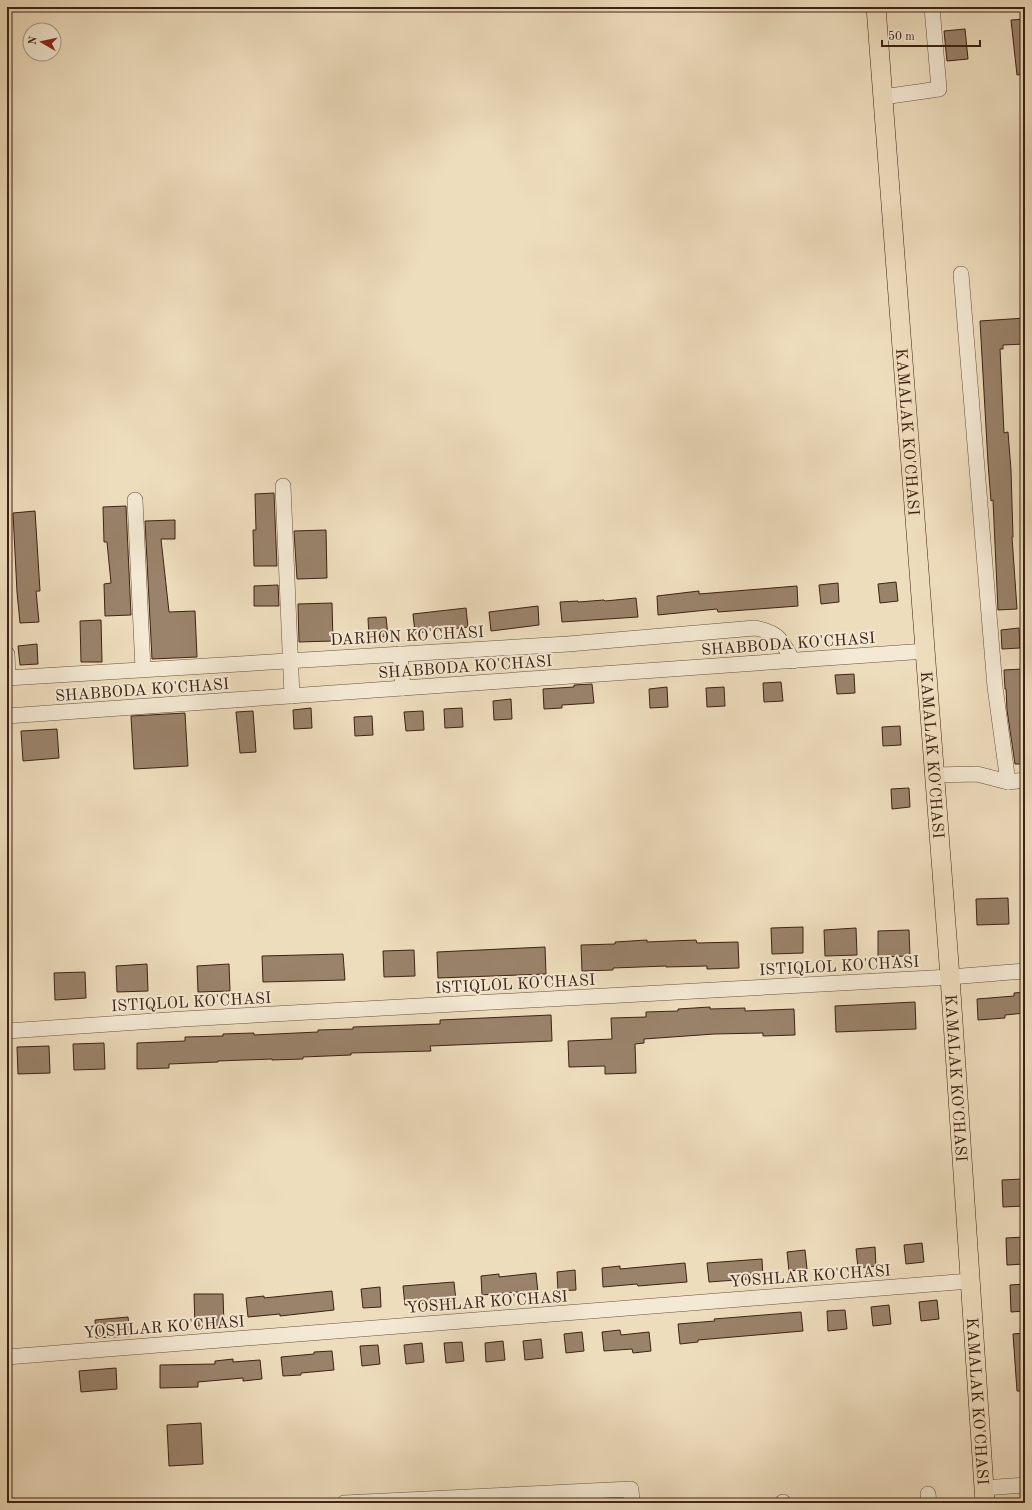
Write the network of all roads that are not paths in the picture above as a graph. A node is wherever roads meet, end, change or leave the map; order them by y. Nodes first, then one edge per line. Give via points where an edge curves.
1 (876, 7) edge
2 (932, 7) edge
3 (883, 97) junction
4 (961, 274) dead end
5 (283, 486) dead end
6 (135, 500) dead end
7 (926, 651) junction
8 (7, 654) edge
9 (400, 654) junction
10 (290, 660) junction
11 (793, 661) junction
12 (143, 670) junction
13 (8, 678) edge
14 (403, 688) junction
15 (292, 696) junction
16 (7, 716) edge
17 (935, 774) junction
18 (1025, 780) edge
19 (1008, 782) junction
20 (1025, 971) edge
21 (950, 977) junction
22 (7, 1031) edge
23 (970, 1281) junction
24 (7, 1357) edge
25 (1025, 1485) edge
26 (984, 1495) edge
27 (632, 1496) edge
28 (488, 1500) edge
29 (344, 1503) edge

1 - 3 main road, KAMALAK KO'CHASI
2 - 3 street via 939,89
3 - 7 main road, KAMALAK KO'CHASI
4 - 19 street via 995,687
5 - 10 street
6 - 12 street
7 - 11 street, SHABBODA KO'CHASI
7 - 17 main road, KAMALAK KO'CHASI
8 - 13 street
9 - 10 street, DARHON KO'CHASI
9 - 11 street, DARHON KO'CHASI via 568,644 755,628 769,631 781,640
9 - 14 street
10 - 12 street, DARHON KO'CHASI
10 - 15 street
11 - 14 street, SHABBODA KO'CHASI
12 - 13 street, DARHON KO'CHASI
14 - 15 street, SHABBODA KO'CHASI
15 - 16 street, SHABBODA KO'CHASI
17 - 19 street via 977,774
17 - 21 main road, KAMALAK KO'CHASI
18 - 19 street
20 - 21 street, ISTIQLOL KO'CHASI
21 - 22 street, ISTIQLOL KO'CHASI
21 - 23 main road, KAMALAK KO'CHASI
23 - 24 street, YOSHLAR KO'CHASI
23 - 26 main road, KAMALAK KO'CHASI
25 - 26 street
27 - 28 street
28 - 29 street

